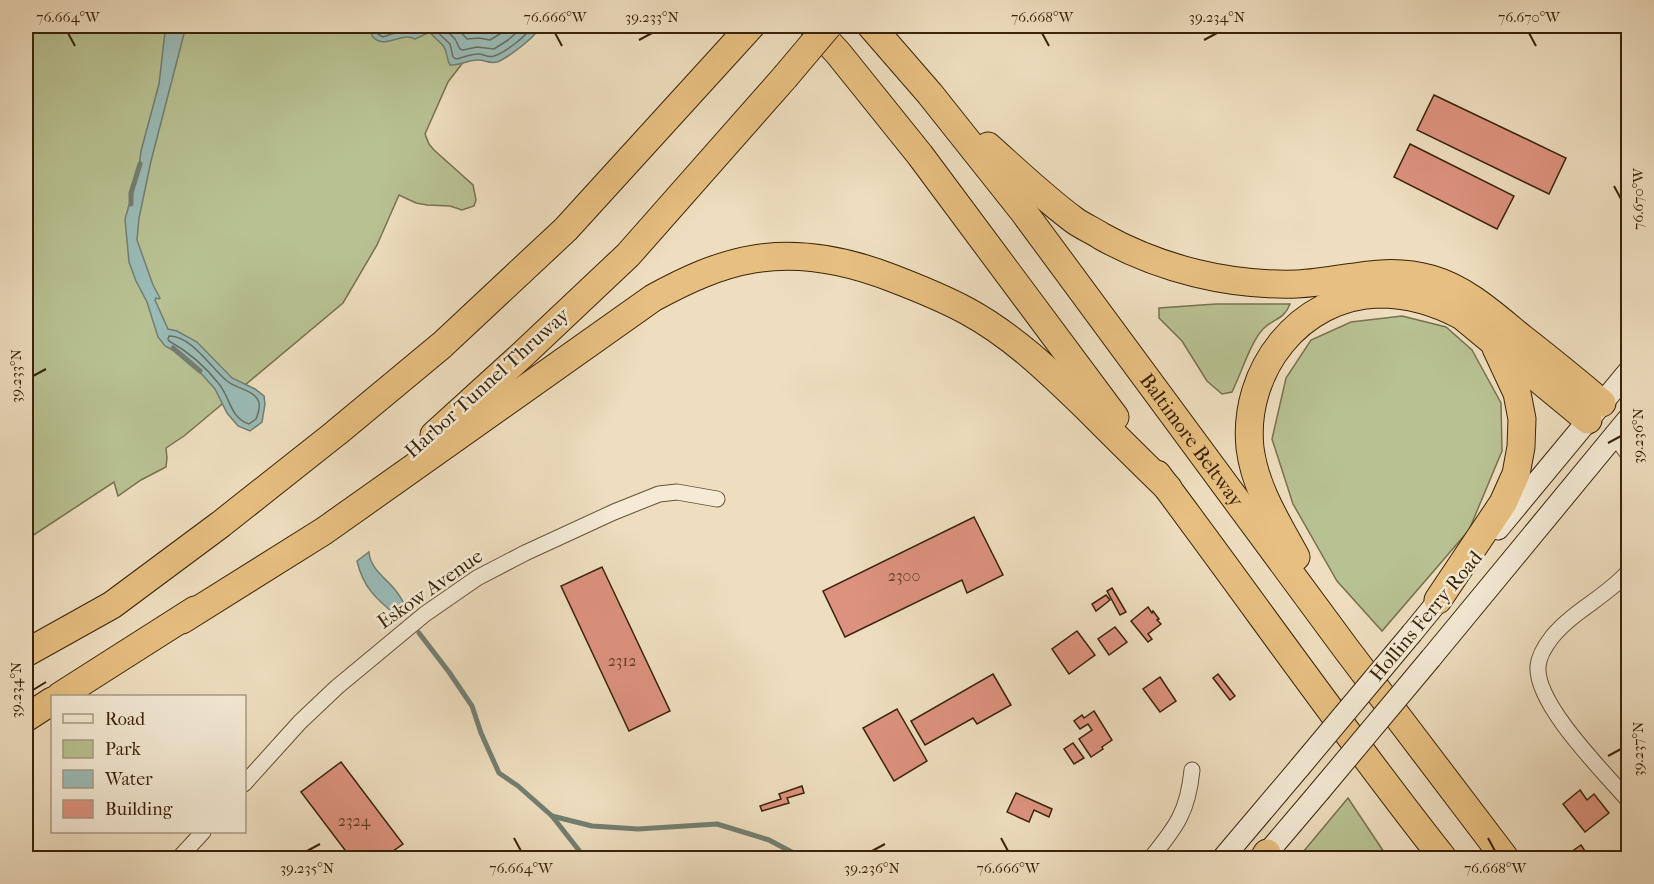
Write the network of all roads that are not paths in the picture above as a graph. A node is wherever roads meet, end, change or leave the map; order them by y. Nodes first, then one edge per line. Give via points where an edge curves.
1 (813, 26) edge
2 (828, 26) edge
3 (871, 26) edge
4 (743, 28) edge
5 (930, 94) junction
6 (1491, 339) junction
7 (1629, 372) edge
8 (1595, 412) junction
9 (1629, 419) edge
10 (1615, 436) junction
11 (1629, 454) edge
12 (1168, 488) junction
13 (717, 499) dead end
14 (1629, 572) edge
15 (1438, 600) junction
16 (182, 620) junction
17 (1347, 651) junction
18 (26, 652) edge
19 (62, 695) edge
20 (51, 702) edge
21 (26, 718) edge
22 (1192, 770) dead end
23 (246, 782) edge
24 (1392, 795) junction
25 (1629, 800) edge
26 (200, 833) edge
27 (1265, 857) edge
28 (178, 858) edge
29 (1151, 858) edge
30 (1223, 858) edge
31 (1428, 858) edge
32 (1443, 858) edge
33 (1505, 858) edge

1 - 12 highway via 920,155
2 - 16 highway, Harbor Tunnel Thruway, bridge via 628,255 531,347 428,440
3 - 5 highway, Baltimore Beltway
4 - 18 highway via 566,229 442,345 221,524 112,605
5 - 8 highway via 1075,221 1122,248 1171,267 1246,282 1299,284 1391,272 1431,279 1481,304
5 - 17 highway, Baltimore Beltway via 1080,287
6 - 8 highway
6 - 15 highway via 1517,393 1522,419 1521,447 1503,503
6 - 17 highway via 1462,316 1431,301 1377,294 1357,297 1306,319 1290,332 1264,367 1250,425 1257,482
7 - 8 street, Hollins Ferry Road
8 - 10 street
8 - 15 street, Hollins Ferry Road
9 - 10 street, Hollins Ferry Road
10 - 11 street
10 - 27 street, Hollins Ferry Road, bridge
12 - 16 highway via 1044,366 968,311 879,273 828,259 755,259 688,279 653,298 324,531
12 - 24 highway
13 - 23 street, Eskow Avenue via 676,492 659,494 477,578 424,614 337,687
14 - 25 street via 1568,620 1542,652 1538,667 1553,711
15 - 30 street, Hollins Ferry Road, bridge
16 - 19 highway, Harbor Tunnel Thruway
17 - 33 highway, Baltimore Beltway
20 - 21 highway
22 - 29 street via 1186,805
24 - 31 highway
24 - 32 highway
26 - 28 street

